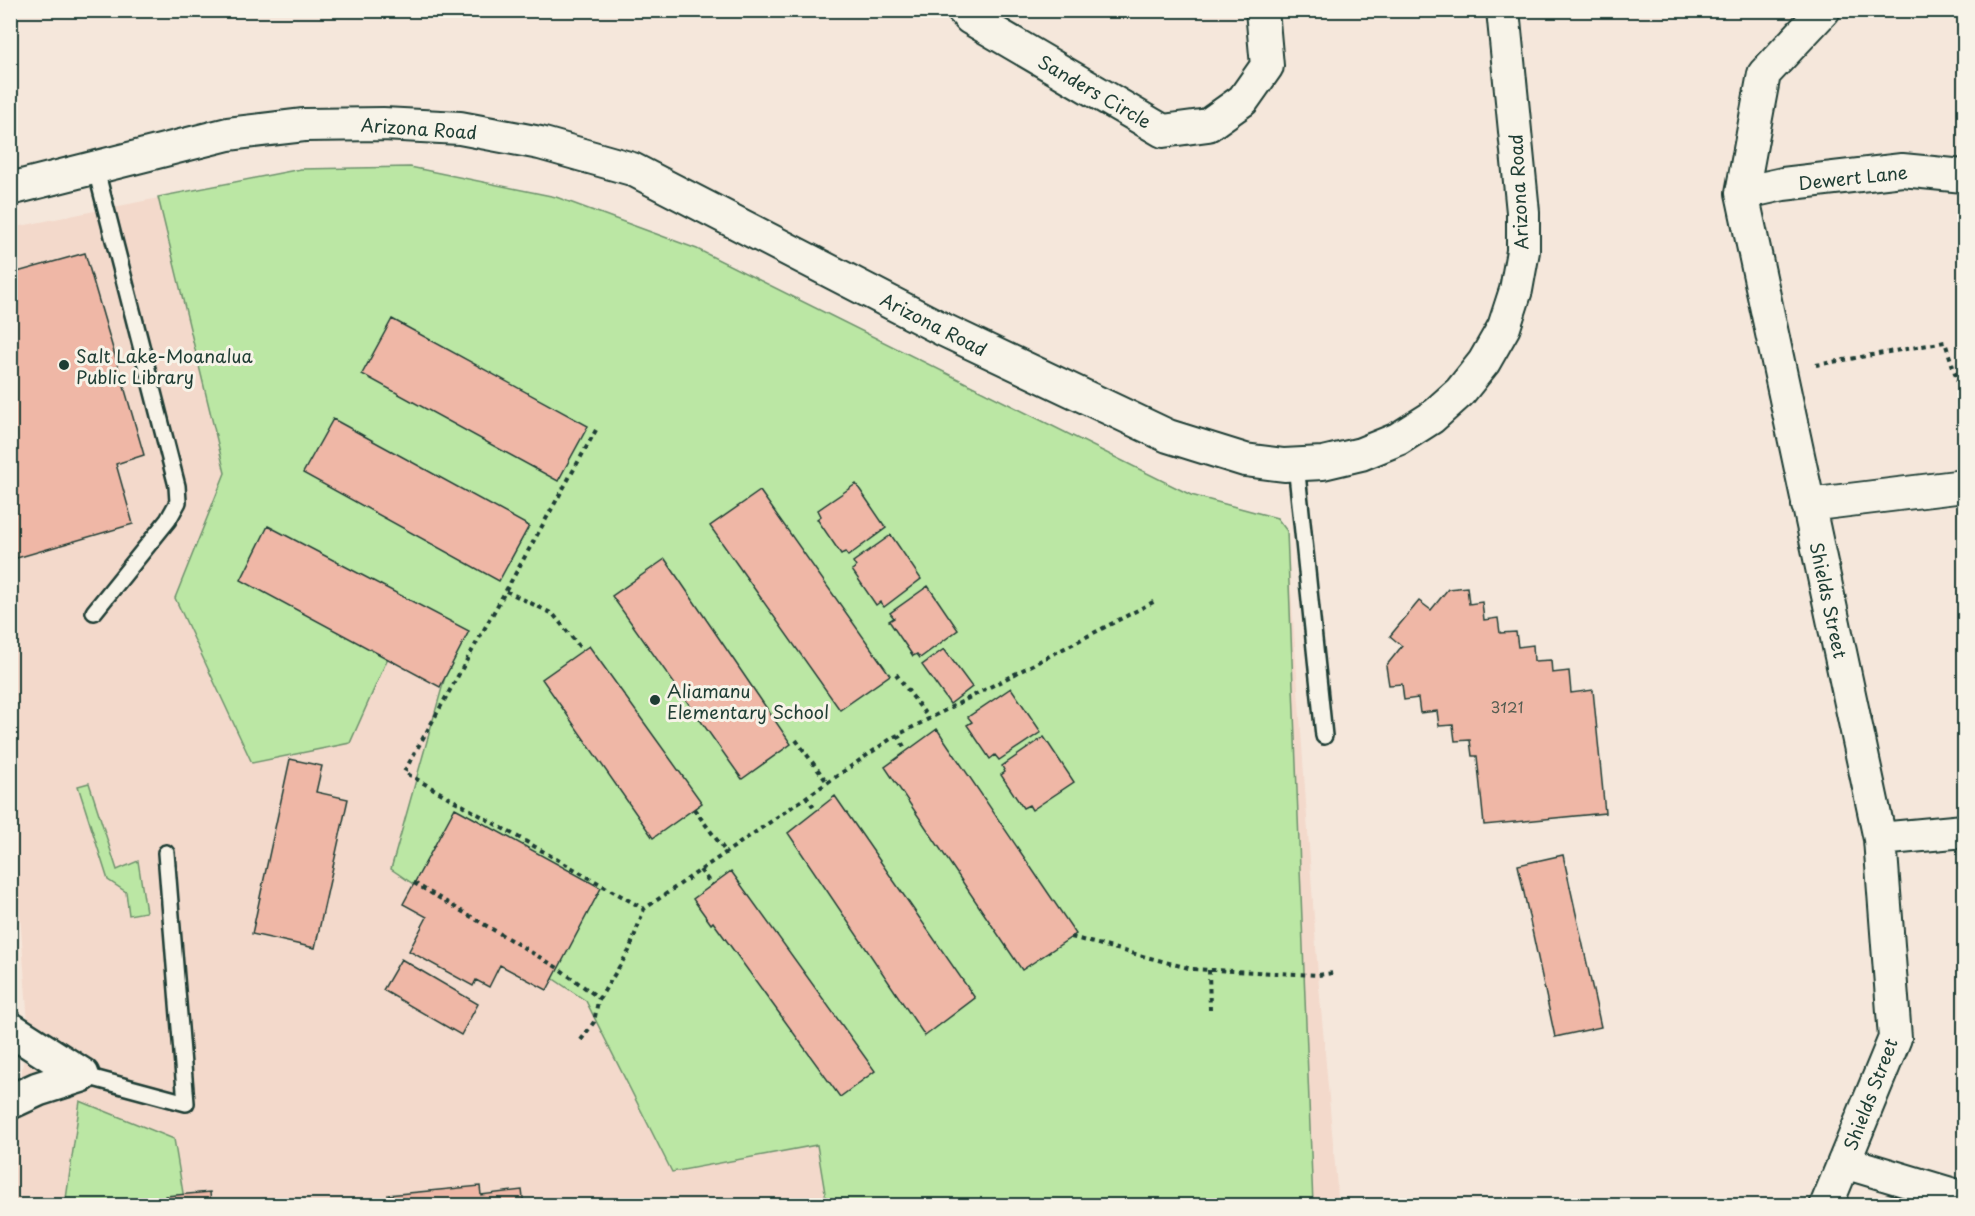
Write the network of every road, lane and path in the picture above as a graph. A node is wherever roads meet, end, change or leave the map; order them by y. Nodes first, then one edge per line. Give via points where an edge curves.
1 (963, 10) edge
2 (1262, 10) edge
3 (1503, 10) edge
4 (1824, 10) edge
5 (95, 166) junction
6 (1965, 176) edge
7 (10, 189) edge
8 (1742, 193) junction
9 (1816, 364) dead end
10 (1965, 413) edge
11 (596, 430) dead end
12 (1296, 464) junction
13 (1965, 486) edge
14 (1808, 505) junction
15 (506, 591) junction
16 (1157, 600) dead end
17 (94, 612) dead end
18 (583, 651) dead end
19 (896, 674) dead end
20 (929, 719) junction
21 (898, 735) junction
22 (1324, 736) dead end
23 (796, 740) dead end
24 (906, 751) dead end
25 (827, 782) junction
26 (806, 796) junction
27 (694, 809) dead end
28 (816, 811) dead end
29 (1965, 831) edge
30 (1880, 839) junction
31 (726, 852) junction
32 (166, 853) dead end
33 (700, 870) junction
34 (414, 883) dead end
35 (712, 885) dead end
36 (644, 909) junction
37 (1071, 937) dead end
38 (1209, 970) junction
39 (1333, 973) dead end
40 (599, 998) junction
41 (1210, 1010) dead end
42 (10, 1029) edge
43 (581, 1040) dead end
44 (82, 1075) junction
45 (10, 1102) edge
46 (1844, 1162) junction
47 (1965, 1198) edge
48 (1826, 1206) edge

1 - 2 street, Sanders Circle via 970,18 1163,131 1208,125 1243,99 1267,66
3 - 12 street, Arizona Road via 1523,212 1523,251 1504,327 1484,362 1460,392 1431,418 1398,439 1361,454 1323,463
4 - 8 street, Shields Street via 1764,74
5 - 7 street, Arizona Road
5 - 12 street, Arizona Road via 228,134 304,125 460,128 540,143 632,169 944,330 1168,436 1245,460
5 - 17 lane via 178,502
6 - 8 street, Dewert Lane via 1902,170 1783,184
8 - 14 street, Shields Street
9 - 10 path via 1945,342
11 - 15 path
12 - 22 lane
13 - 14 street
14 - 30 street, Shields Street
15 - 18 path via 552,614
15 - 36 path via 404,772
16 - 20 path
19 - 20 path
20 - 21 path
21 - 24 path
21 - 25 path
23 - 25 path
25 - 26 path
26 - 28 path
26 - 31 path
27 - 31 path
29 - 30 street
30 - 46 street, Shields Street via 1895,1038
31 - 33 path
32 - 44 lane via 186,1103
33 - 35 path
33 - 36 path
34 - 40 path via 558,968
36 - 40 path via 629,951
37 - 38 path
38 - 39 path
38 - 41 path
40 - 43 path via 594,1022
42 - 44 main road
44 - 45 main road
46 - 47 street
46 - 48 street, Shields Street

